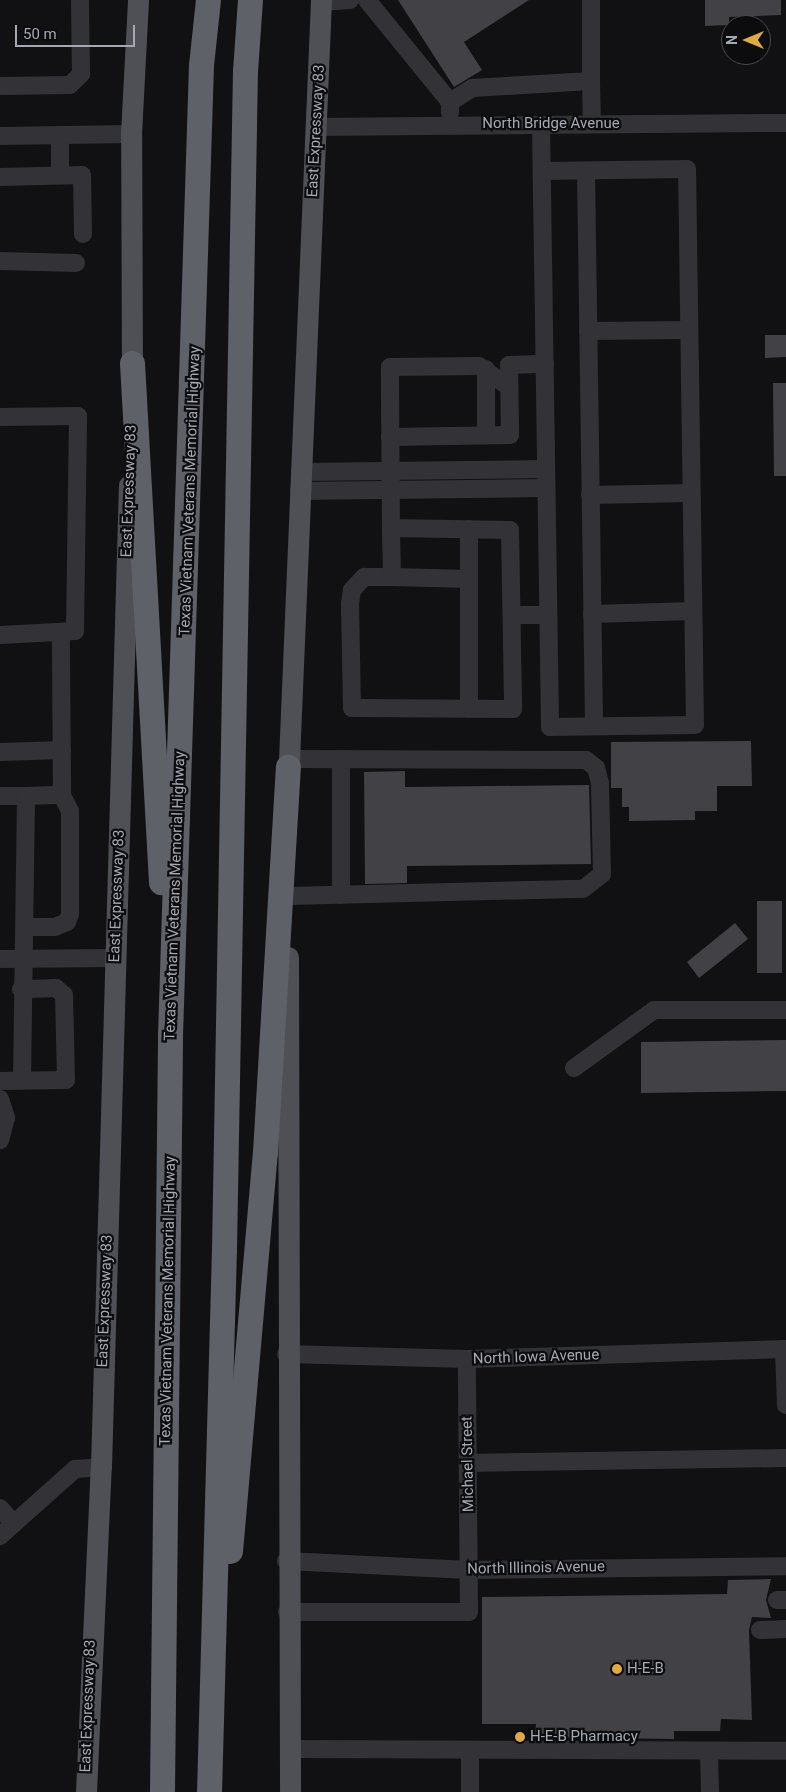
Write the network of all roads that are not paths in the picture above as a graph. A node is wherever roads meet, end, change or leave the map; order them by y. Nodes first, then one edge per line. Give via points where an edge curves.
1 (80, 0) edge
2 (138, 0) edge
3 (208, 0) edge
4 (250, 0) edge
5 (350, 0) edge
6 (367, 0) edge
7 (591, 0) edge
8 (321, 1) edge
9 (591, 81) junction
10 (0, 86) edge
11 (450, 102) junction
12 (786, 123) edge
13 (592, 124) junction
14 (450, 125) junction
15 (541, 125) junction
16 (317, 126) junction
17 (131, 134) junction
18 (60, 135) junction
19 (0, 136) edge
20 (542, 171) junction
21 (586, 171) junction
22 (60, 175) junction
23 (0, 177) edge
24 (83, 234) dead end
25 (0, 261) edge
26 (76, 263) dead end
27 (688, 330) junction
28 (588, 331) junction
29 (132, 363) junction
30 (544, 364) junction
31 (486, 369) junction
32 (509, 387) junction
33 (0, 418) edge
34 (486, 435) junction
35 (390, 437) junction
36 (546, 469) junction
37 (390, 471) junction
38 (299, 482) junction
39 (546, 488) junction
40 (390, 490) junction
41 (690, 493) junction
42 (590, 495) junction
43 (391, 528) junction
44 (470, 529) junction
45 (392, 577) junction
46 (470, 579) junction
47 (693, 611) junction
48 (548, 614) junction
49 (592, 614) junction
50 (512, 615) junction
51 (61, 634) junction
52 (0, 635) edge
53 (470, 709) junction
54 (594, 726) junction
55 (62, 750) junction
56 (0, 752) edge
57 (341, 759) junction
58 (288, 763) junction
59 (62, 795) junction
60 (0, 796) edge
61 (26, 796) junction
62 (340, 895) junction
63 (288, 896) junction
64 (26, 927) junction
65 (115, 958) junction
66 (25, 959) junction
67 (0, 960) edge
68 (21, 989) junction
69 (786, 1010) edge
70 (170, 1035) junction
71 (574, 1068) dead end
72 (22, 1080) junction
73 (0, 1081) edge
74 (0, 1099) edge
75 (0, 1140) edge
76 (785, 1349) edge
77 (286, 1354) junction
78 (466, 1359) junction
79 (786, 1405) edge
80 (786, 1458) edge
81 (468, 1463) junction
82 (101, 1467) junction
83 (0, 1508) edge
84 (14, 1524) junction
85 (0, 1536) edge
86 (286, 1561) junction
87 (786, 1566) edge
88 (469, 1570) junction
89 (287, 1612) junction
90 (786, 1629) edge
91 (760, 1630) dead end
92 (210, 1740) junction
93 (289, 1749) junction
94 (470, 1750) junction
95 (709, 1751) junction
96 (786, 1751) edge
97 (86, 1792) edge
98 (162, 1792) edge
99 (209, 1792) edge
100 (290, 1792) edge
101 (470, 1792) edge
102 (710, 1792) edge

1 - 10 street via 80,74 70,85
2 - 17 main road, East Expressway 83
3 - 70 highway, Texas Vietnam Veterans Memorial Highway via 202,65
4 - 92 highway via 244,81 224,1240
5 - 8 street
6 - 11 street
7 - 9 street
8 - 16 main road, East Expressway 83
9 - 11 street via 472,88
9 - 13 street
11 - 14 street
12 - 13 street, North Bridge Avenue
13 - 15 street, North Bridge Avenue
14 - 15 street, North Bridge Avenue
14 - 16 street, North Bridge Avenue
15 - 20 street
16 - 38 main road, East Expressway 83
17 - 18 street
17 - 29 main road, East Expressway 83
18 - 19 street
18 - 22 street
20 - 21 street
20 - 30 street
21 - 27 street via 687,169
21 - 28 street
22 - 23 street
22 - 24 street via 82,175
25 - 26 street
27 - 28 street
27 - 41 street
28 - 42 street
29 - 65 main road, East Expressway 83
29 - 70 highway
30 - 32 street via 509,364
30 - 36 street
31 - 32 street
31 - 34 street
31 - 35 street via 390,367
32 - 34 street via 510,435
33 - 51 street via 78,416 75,631
34 - 35 street
35 - 37 street
36 - 37 street
36 - 39 street
37 - 38 street
37 - 40 street
38 - 40 street
38 - 58 main road, East Expressway 83
39 - 40 street
39 - 48 street
40 - 43 street
41 - 42 street
41 - 47 street
42 - 49 street
43 - 44 street
43 - 45 street
44 - 46 street
44 - 50 street via 510,530
45 - 46 street
45 - 53 street via 364,578 352,590 352,708
46 - 53 street
47 - 49 street
47 - 54 street via 695,725
48 - 50 street
48 - 54 street via 550,727
49 - 54 street
50 - 53 street via 513,709
51 - 52 street
51 - 55 street
55 - 56 street
55 - 59 street
57 - 58 street
57 - 62 street
57 - 62 street via 586,760 596,768 600,783 602,874 583,889
58 - 63 main road, East Expressway 83
58 - 92 highway via 244,1419
59 - 61 street
59 - 64 street via 70,811 70,914 67,922 56,927
60 - 61 street
61 - 64 street
62 - 63 street
63 - 77 main road, East Expressway 83
64 - 66 street
65 - 66 street
65 - 82 main road, East Expressway 83
66 - 67 street
66 - 68 street
68 - 72 street
68 - 72 street via 56,988 65,1002 66,1080
69 - 71 street via 654,1010
70 - 98 highway, Texas Vietnam Veterans Memorial Highway
72 - 73 street
74 - 75 street via 6,1118
76 - 78 street, North Iowa Avenue
76 - 79 street
77 - 78 street, North Iowa Avenue
77 - 86 main road, East Expressway 83
78 - 81 street, Michael Street
80 - 81 street
81 - 88 street, Michael Street
82 - 84 street via 75,1469
82 - 97 main road, East Expressway 83
83 - 84 street
84 - 85 street
86 - 88 street, North Illinois Avenue
86 - 89 main road, East Expressway 83
87 - 88 street, North Illinois Avenue
88 - 89 street, Michael Street via 469,1612
89 - 93 main road, East Expressway 83
90 - 91 street
92 - 99 highway
93 - 94 street
93 - 100 main road, East Expressway 83
94 - 95 street
94 - 101 street
95 - 96 street
95 - 102 street

